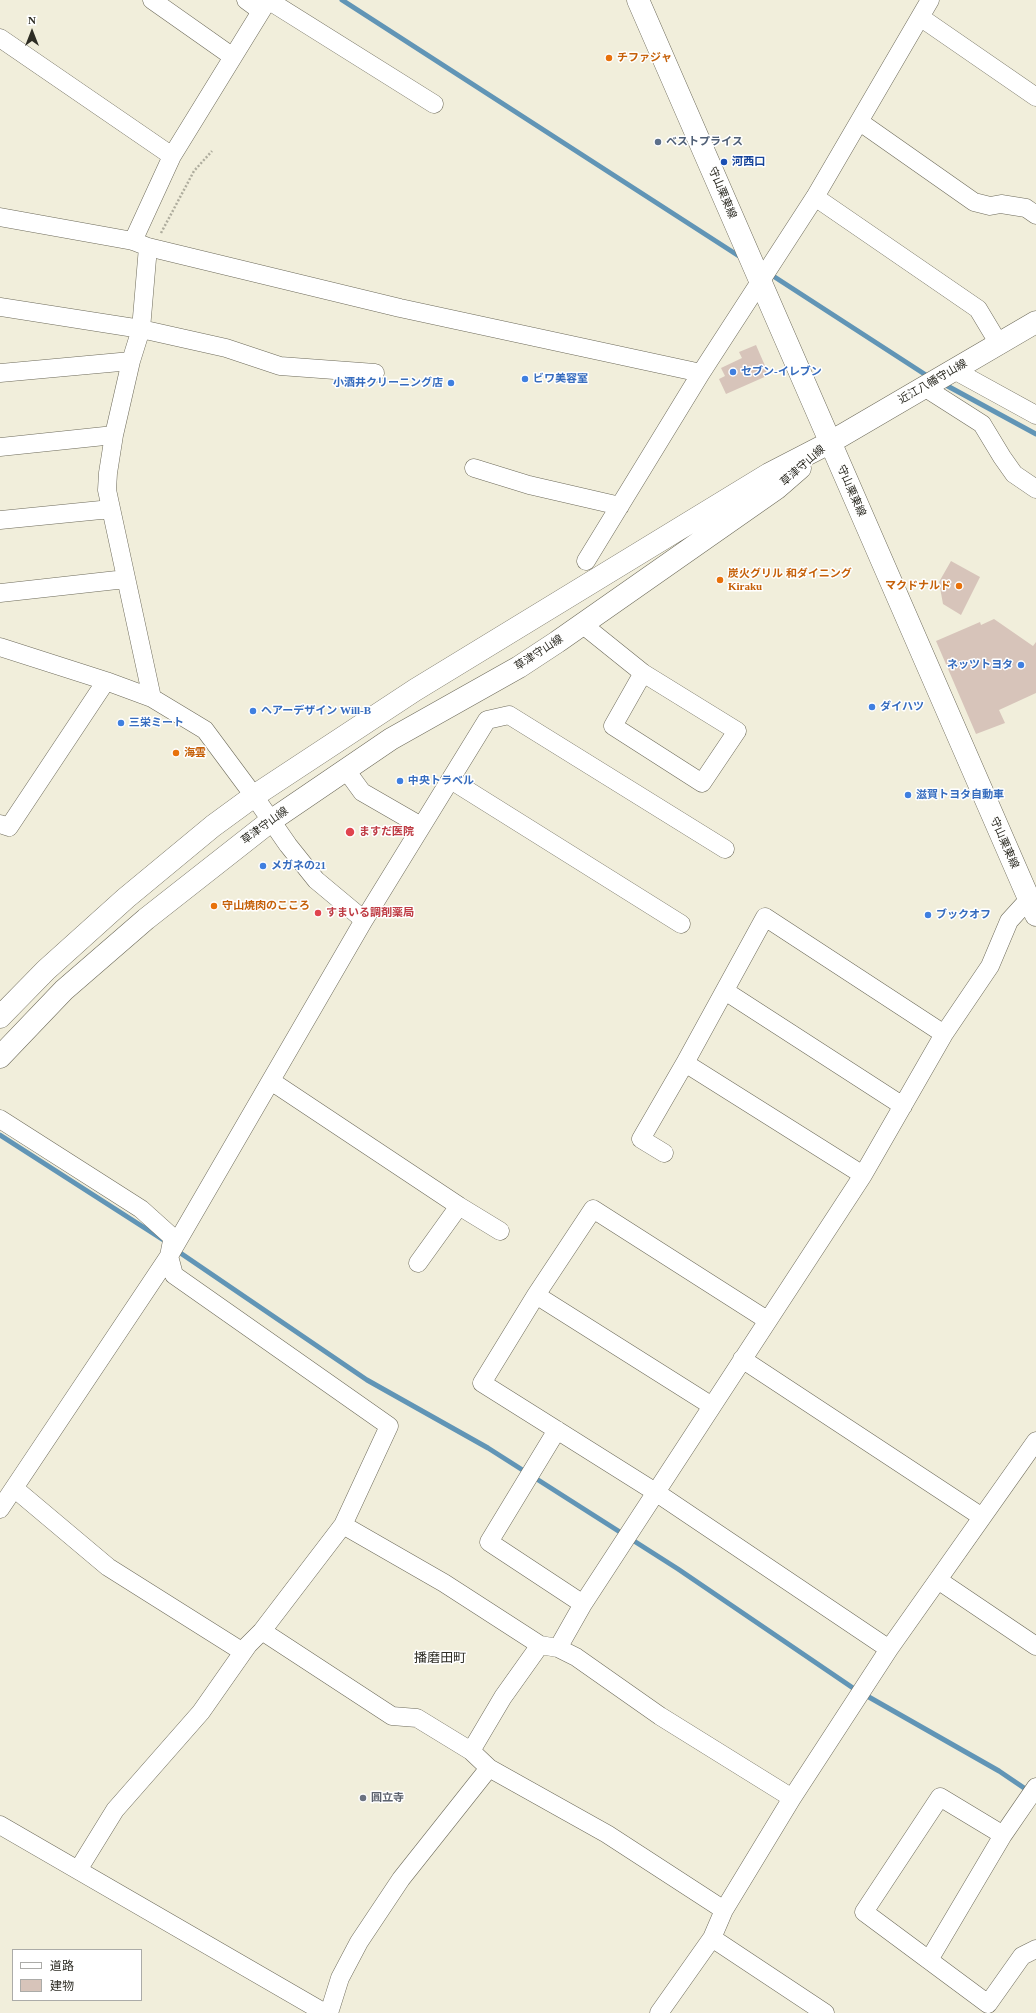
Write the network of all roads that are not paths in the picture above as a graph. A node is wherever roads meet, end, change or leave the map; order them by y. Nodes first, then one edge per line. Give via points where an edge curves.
1 (152, 0) edge
2 (246, 0) edge
3 (638, 0) edge
4 (930, 0) edge
5 (266, 4) edge
6 (920, 17) junction
7 (0, 38) edge
8 (233, 57) junction
9 (1036, 97) edge
10 (434, 104) dead end
11 (860, 122) junction
12 (172, 156) junction
13 (815, 196) junction
14 (1036, 215) edge
15 (0, 217) edge
16 (145, 246) junction
17 (760, 280) junction
18 (0, 307) edge
19 (1036, 322) edge
20 (141, 329) junction
21 (999, 344) junction
22 (131, 361) junction
23 (954, 370) junction
24 (0, 373) edge
25 (375, 373) dead end
26 (701, 373) junction
27 (924, 387) junction
28 (1036, 415) edge
29 (114, 435) junction
30 (829, 443) junction
31 (0, 447) edge
32 (474, 468) dead end
33 (1036, 489) edge
34 (620, 506) junction
35 (111, 509) junction
36 (0, 520) edge
37 (586, 561) dead end
38 (126, 578) junction
39 (0, 593) edge
40 (582, 624) junction
41 (0, 647) edge
42 (643, 673) junction
43 (106, 681) junction
44 (152, 698) junction
45 (346, 770) junction
46 (451, 780) junction
47 (254, 796) junction
48 (272, 820) junction
49 (0, 824) edge
50 (421, 826) junction
51 (726, 849) dead end
52 (1032, 907) edge
53 (364, 920) junction
54 (681, 924) dead end
55 (725, 991) junction
56 (0, 1017) edge
57 (944, 1034) junction
58 (0, 1057) edge
59 (686, 1064) junction
60 (271, 1081) junction
61 (903, 1106) junction
62 (0, 1119) edge
63 (664, 1153) dead end
64 (863, 1175) junction
65 (458, 1206) junction
66 (500, 1231) dead end
67 (169, 1256) junction
68 (418, 1264) dead end
69 (536, 1295) junction
70 (767, 1320) junction
71 (742, 1359) junction
72 (712, 1406) junction
73 (557, 1430) junction
74 (1036, 1441) edge
75 (14, 1488) junction
76 (657, 1493) junction
77 (0, 1509) edge
78 (982, 1517) junction
79 (344, 1525) junction
80 (938, 1580) junction
81 (583, 1604) junction
82 (262, 1631) junction
83 (540, 1645) junction
84 (1036, 1646) edge
85 (558, 1648) junction
86 (889, 1649) junction
87 (243, 1652) junction
88 (471, 1751) junction
89 (489, 1768) junction
90 (1036, 1787) edge
91 (792, 1798) junction
92 (0, 1825) edge
93 (1003, 1835) junction
94 (78, 1870) junction
95 (724, 1910) junction
96 (712, 1938) junction
97 (1036, 1949) edge
98 (929, 1960) junction
99 (325, 2013) edge
100 (329, 2013) edge
101 (659, 2013) edge
102 (825, 2013) edge

1 - 8 street
2 - 5 street
3 - 17 main road, 守山栗東線
4 - 6 street
5 - 8 street
5 - 10 street
6 - 9 street
6 - 11 street
7 - 12 street
8 - 12 street
11 - 13 street
11 - 14 street via 974,202 990,206 1001,204 1026,208
12 - 16 street
13 - 17 street
13 - 21 street via 978,309
15 - 16 street
16 - 20 street
16 - 26 street via 400,308
17 - 26 street
17 - 30 main road, 守山栗東線
18 - 20 street
19 - 21 main road, 近江八幡守山線
20 - 22 street
20 - 25 street via 226,348 280,366
21 - 23 main road, 近江八幡守山線
22 - 24 street
22 - 29 street
23 - 27 main road, 近江八幡守山線
23 - 28 street
26 - 34 street
27 - 30 main road, 近江八幡守山線
27 - 33 street via 982,424 1014,474
29 - 31 street
29 - 35 street via 107,490
30 - 40 main road, 草津守山線 via 777,488
30 - 47 main road, 草津守山線 via 763,478 415,690
30 - 52 main road, 守山栗東線
32 - 34 street via 529,485
34 - 37 street
35 - 36 street
35 - 38 street
38 - 39 street
38 - 44 street
40 - 42 street
40 - 45 main road, 草津守山線 via 519,667 391,739
41 - 43 street
42 - 42 street via 737,731 702,783 613,726
43 - 44 street
43 - 49 street via 10,827
44 - 47 street via 205,730
45 - 48 main road, 草津守山線
45 - 50 street via 362,792
46 - 50 street
46 - 51 street via 487,720 509,715
46 - 54 street
47 - 48 street
47 - 56 main road, 草津守山線 via 213,826 126,898 46,970
48 - 53 street via 316,880
48 - 58 main road, 草津守山線 via 146,919 64,990
50 - 53 street
52 - 57 street via 1009,921 990,966
53 - 60 street
55 - 57 street via 764,917
55 - 59 street
55 - 61 street
57 - 61 street
59 - 63 street via 641,1139
59 - 64 street
60 - 65 street
60 - 67 street
61 - 64 street
62 - 67 street via 141,1208 171,1236
64 - 70 street
65 - 66 street
65 - 68 street
67 - 75 street
67 - 79 street via 174,1275 389,1426
69 - 70 street via 593,1209
69 - 72 street
69 - 73 street via 482,1383
70 - 71 street
71 - 72 street
71 - 78 street
72 - 76 street
73 - 76 street
73 - 81 street via 489,1542
74 - 78 street
75 - 77 street
75 - 87 street via 108,1567
76 - 81 street
76 - 86 street
78 - 80 street
79 - 82 street
79 - 83 street via 462,1594
80 - 84 street
80 - 86 street
81 - 85 street
82 - 87 street
82 - 88 street via 392,1716 417,1718
83 - 85 street
83 - 88 street via 503,1697
85 - 91 street via 582,1661 660,1716
86 - 91 street
87 - 94 street via 201,1712 115,1810
88 - 89 street
89 - 95 street via 607,1834
89 - 100 street via 401,1879 358,1942 340,1978
90 - 93 street
91 - 95 street
92 - 94 street
93 - 98 street
93 - 98 street via 940,1796 864,1912
94 - 99 street
95 - 96 street
96 - 101 street
96 - 102 street
97 - 98 street via 1022,1956 988,2004

